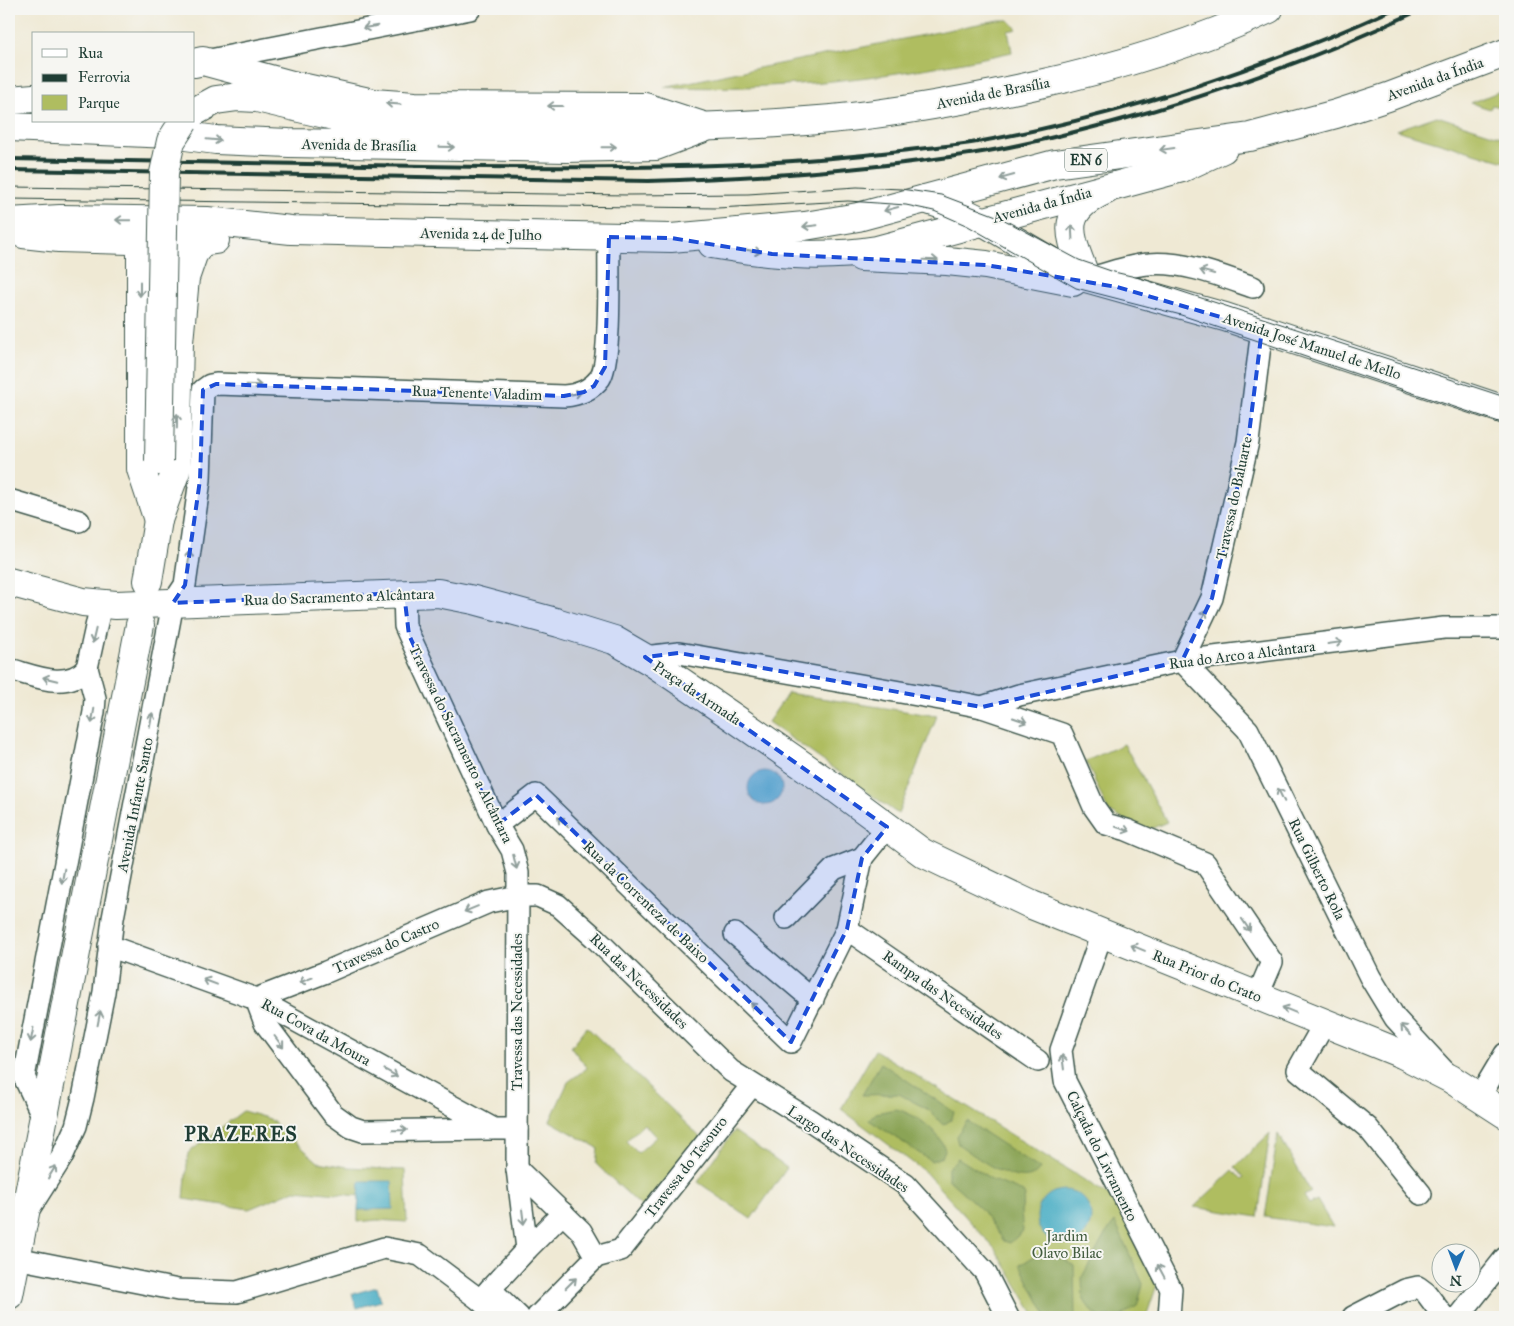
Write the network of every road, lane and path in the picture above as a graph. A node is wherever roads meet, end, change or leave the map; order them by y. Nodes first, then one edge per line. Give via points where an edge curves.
1 (470, 9) edge
2 (1269, 9) edge
3 (1505, 53) edge
4 (198, 62) edge
5 (32, 98) edge
6 (9, 100) edge
7 (195, 111) edge
8 (172, 125) edge
9 (9, 127) edge
10 (706, 127) junction
11 (1250, 137) junction
12 (1116, 185) junction
13 (925, 199) junction
14 (982, 221) junction
15 (9, 222) edge
16 (204, 231) junction
17 (9, 232) edge
18 (609, 237) junction
19 (671, 238) junction
20 (141, 240) junction
21 (829, 256) junction
22 (1086, 278) junction
23 (1117, 287) junction
24 (1254, 287) dead end
25 (1262, 329) junction
26 (206, 387) joint
27 (1505, 410) edge
28 (9, 500) edge
29 (79, 520) dead end
30 (158, 520) junction
31 (148, 581) dead end
32 (9, 582) edge
33 (404, 593) junction
34 (174, 602) junction
35 (109, 604) junction
36 (140, 625) dead end
37 (1505, 628) edge
38 (644, 657) junction
39 (1182, 661) junction
40 (87, 668) junction
41 (9, 670) edge
42 (982, 707) junction
43 (497, 825) junction
44 (897, 834) junction
45 (862, 858) junction
46 (518, 896) junction
47 (786, 918) dead end
48 (847, 929) junction
49 (1102, 933) junction
50 (735, 934) dead end
51 (109, 946) junction
52 (1258, 997) junction
53 (256, 999) junction
54 (813, 1000) junction
55 (1324, 1024) junction
56 (1505, 1054) edge
57 (1038, 1061) dead end
58 (1451, 1079) junction
59 (752, 1085) junction
60 (1480, 1096) junction
61 (1505, 1114) edge
62 (43, 1117) junction
63 (516, 1129) junction
64 (494, 1130) junction
65 (517, 1169) junction
66 (1421, 1194) dead end
67 (563, 1213) junction
68 (26, 1214) junction
69 (527, 1249) junction
70 (16, 1258) junction
71 (596, 1258) junction
72 (1505, 1258) edge
73 (9, 1295) edge
74 (484, 1302) edge
75 (498, 1317) edge
76 (519, 1317) edge
77 (537, 1317) edge
78 (1008, 1317) edge
79 (1169, 1317) edge
80 (1353, 1317) edge
81 (1453, 1317) edge

1 -> 4 street
2 - 10 main road, Avenida de Brasília via 1160,54 989,96 807,121
3 - 11 main road, Avenida da Índia / EN 6 via 1380,100
10 -> 4 main road, Avenida de Brasília via 645,107 372,103
5 - 6 main road
7 - 10 main road via 216,100 238,97 257,98 372,124 501,128
8 - 9 main road, Avenida de Brasília
8 -> 10 main road, Avenida de Brasília via 216,140 566,148 656,146
8 - 30 main road, bridge via 164,174
11 - 12 main road, Avenida da Índia / EN 6 via 1182,168
11 -> 13 main road, Avenida da Índia / EN 6 via 1055,164
12 - 14 main road, Avenida da Índia / EN 6
22 -> 12 main road via 1070,228 1081,205
13 - 14 main road, Avenida José Manuel de Mello
13 -> 19 main road, Avenida 24 de Julho via 827,224
14 - 21 main road, Avenida da Índia / EN 6 via 884,248
14 - 22 main road, Avenida José Manuel de Mello
16 -> 15 main road, Avenida 24 de Julho via 60,219
16 - 18 main road, Avenida 24 de Julho
16 - 20 main road, Avenida 24 de Julho
30 -> 16 main road via 176,471 179,342 185,278
17 - 20 main road, Avenida 24 de Julho via 59,238
18 - 19 main road, Avenida 24 de Julho
26 -> 18 street, Rua Tenente Valadim via 216,384 564,396 584,392 594,386 605,366
19 -> 21 main road, Avenida 24 de Julho / EN 6 via 772,254
20 -> 30 main road via 141,469
21 -> 23 main road, Avenida José Manuel de Mello via 948,260
22 - 23 main road, Avenida José Manuel de Mello
24 -> 22 street via 1202,271 1161,264 1138,265
23 - 25 main road, Avenida José Manuel de Mello
25 - 27 main road, Avenida José Manuel de Mello
39 -> 25 street, Travessa do Baluarte via 1212,598 1248,442
34 -> 26 street, Avenida Infante Santo via 185,586 200,480 202,397
28 - 29 street
30 - 31 main road
32 - 35 main road, Rua do Sacramento a Alcântara via 58,596
33 - 34 main road, Rua do Sacramento a Alcântara
33 - 38 main road, Rua do Sacramento a Alcântara via 450,595 503,607 598,634
33 - 43 street, Travessa do Sacramento a Alcântara via 408,635
34 - 35 main road, Rua do Sacramento a Alcântara
51 -> 34 street, Avenida Infante Santo
35 -> 40 street
36 - 62 main road, Avenida Infante Santo
39 -> 37 street, Rua do Arco a Alcântara via 1444,628
38 - 42 street, Praça da Armada via 679,653
38 - 44 main road, Praça da Armada
39 - 42 street, Rua do Arco a Alcântara via 1019,695
58 -> 39 street, Rua Gilberto Rola via 1395,1018 1370,977 1248,730
40 -> 41 street via 69,681
40 -> 62 street via 95,698 94,712 24,1077
42 -> 52 street, Praça da Armada via 1062,734 1094,807 1106,824 1205,863 1272,962
43 -> 46 street, Travessa do Sacramento a Alcântara via 516,862
54 -> 43 street, Rua da Correnteza de Baixo via 791,1042 536,795
44 - 45 street
44 - 49 main road, Rua Prior do Crato via 923,853 966,875
45 - 47 street via 834,869
45 - 48 street
46 -> 53 street, Travessa do Castro via 489,902
46 - 59 street, Rua das Necessidades via 538,896 558,905 731,1071
46 - 63 street, Travessa das Necessidades
48 - 54 street
48 - 57 street, Rampa das Necesidades
52 -> 49 main road, Rua Prior do Crato
79 -> 49 street, Calçada do Livramento via 1171,1289 1065,1081 1061,1050
50 - 54 street
53 -> 51 street, Rua Cova da Moura
68 -> 51 street, Avenida Infante Santo via 62,1157 76,1126 104,992
55 -> 52 main road, Rua Prior do Crato
53 -> 64 street, Rua Cova da Moura
53 -> 64 street via 265,1024 342,1122 364,1131
55 - 58 main road, Rua Prior do Crato via 1402,1054
55 - 66 street via 1298,1070 1368,1128
56 - 60 street
58 - 60 main road, Rua Prior do Crato
59 - 71 street, Travessa do Tesouro via 621,1250
59 - 78 street, Largo das Necessidades via 906,1186 985,1272
60 - 61 main road, Rua Prior do Crato
62 - 68 main road, Avenida Infante Santo
63 - 64 street
63 - 65 street, Travessa das Necessidades
65 - 67 street
65 -> 69 street, Travessa das Necessidades
67 - 69 street
67 - 71 street via 581,1231
68 - 70 main road, Avenida Infante Santo
69 - 74 street
70 - 73 main road, Avenida Infante Santo
70 - 74 street via 178,1290 237,1292 384,1248 420,1255
77 -> 71 street
72 - 81 street
74 - 75 street
74 - 76 street
80 - 81 street via 1405,1290 1418,1287

